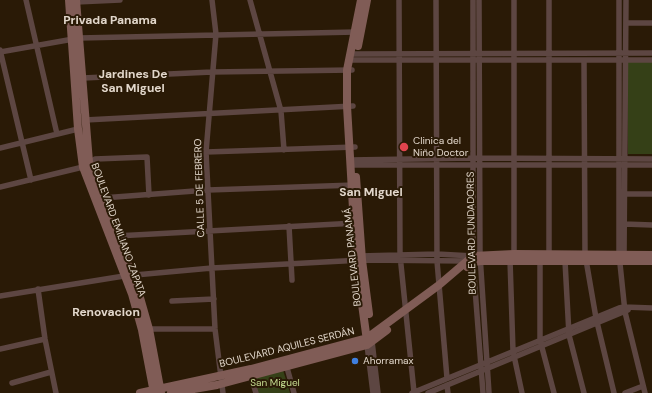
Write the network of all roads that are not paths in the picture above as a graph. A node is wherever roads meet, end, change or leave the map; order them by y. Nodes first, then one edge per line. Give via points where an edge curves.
1 (26, 0) edge
2 (120, 0) edge
3 (212, 0) edge
4 (250, 0) edge
5 (361, 0) edge
6 (367, 0) edge
7 (399, 0) edge
8 (436, 0) edge
9 (473, 0) edge
10 (479, 0) edge
11 (514, 0) edge
12 (549, 0) edge
13 (619, 0) edge
14 (626, 0) edge
15 (74, 1) edge
16 (626, 23) junction
17 (652, 24) edge
18 (357, 32) junction
19 (260, 33) junction
20 (216, 34) junction
21 (76, 39) junction
22 (37, 46) junction
23 (0, 51) edge
24 (399, 53) junction
25 (436, 53) junction
26 (476, 53) junction
27 (514, 53) junction
28 (550, 53) junction
29 (622, 53) junction
30 (652, 53) edge
31 (353, 57) junction
32 (398, 59) junction
33 (436, 59) junction
34 (476, 60) junction
35 (514, 60) junction
36 (549, 60) junction
37 (584, 60) junction
38 (622, 60) junction
39 (652, 60) edge
40 (350, 70) junction
41 (270, 71) junction
42 (212, 72) junction
43 (82, 78) junction
44 (350, 106) junction
45 (281, 111) junction
46 (208, 113) junction
47 (85, 120) junction
48 (78, 129) junction
49 (57, 134) junction
50 (22, 143) junction
51 (352, 147) junction
52 (0, 148) edge
53 (284, 150) junction
54 (206, 152) junction
55 (514, 158) junction
56 (550, 159) junction
57 (652, 159) edge
58 (476, 161) junction
59 (89, 162) junction
60 (399, 162) junction
61 (437, 162) junction
62 (584, 162) junction
63 (622, 162) junction
64 (353, 163) junction
65 (514, 165) junction
66 (549, 165) junction
67 (652, 165) edge
68 (83, 167) junction
69 (31, 180) junction
70 (354, 185) junction
71 (0, 187) edge
72 (208, 190) junction
73 (625, 194) junction
74 (652, 194) edge
75 (149, 195) junction
76 (102, 198) junction
77 (357, 223) junction
78 (624, 224) junction
79 (652, 225) edge
80 (289, 226) junction
81 (210, 230) junction
82 (116, 236) junction
83 (437, 254) junction
84 (652, 255) edge
85 (400, 257) junction
86 (512, 257) junction
87 (585, 257) junction
88 (359, 258) junction
89 (540, 258) junction
90 (550, 258) junction
91 (475, 259) junction
92 (622, 259) junction
93 (437, 261) junction
94 (565, 261) junction
95 (652, 261) edge
96 (290, 264) junction
97 (212, 268) junction
98 (128, 276) junction
99 (292, 280) dead end
100 (439, 288) junction
101 (38, 289) junction
102 (0, 296) edge
103 (214, 299) junction
104 (172, 301) dead end
105 (652, 308) edge
106 (625, 309) junction
107 (406, 312) junction
108 (596, 320) junction
109 (149, 329) junction
110 (216, 329) junction
111 (569, 332) junction
112 (44, 339) junction
113 (369, 340) junction
114 (541, 343) junction
115 (0, 349) edge
116 (513, 354) junction
117 (286, 364) junction
118 (486, 365) junction
119 (480, 367) junction
120 (51, 372) junction
121 (250, 373) junction
122 (447, 378) junction
123 (221, 380) junction
124 (12, 383) dead end
125 (447, 385) junction
126 (643, 386) junction
127 (157, 391) edge
128 (413, 392) edge
129 (56, 393) edge
130 (140, 393) edge
131 (171, 393) edge
132 (223, 393) edge
133 (256, 393) edge
134 (294, 393) edge
135 (373, 393) edge
136 (378, 393) edge
137 (428, 393) edge
138 (448, 393) edge
139 (483, 393) edge
140 (490, 393) edge
141 (522, 393) edge
142 (554, 393) edge
143 (584, 393) edge
144 (614, 393) edge
145 (625, 393) edge
146 (645, 393) edge

1 - 22 street
2 - 15 street
3 - 20 street, CALLE 5 DE FEBRERO
4 - 19 street
5 - 18 street, BOULEVARD PANAMÁ
6 - 18 street, BOULEVARD PANAMÁ
7 - 24 street
8 - 25 street
9 - 26 street
10 - 26 street
11 - 27 street
12 - 28 street
13 - 29 street
14 - 16 street
15 - 21 street, BOULEVARD EMILIANO ZAPATA
16 - 17 street
16 - 29 street
18 - 19 street
18 - 31 street, BOULEVARD PANAMÁ
19 - 20 street
19 - 41 street
20 - 21 street
20 - 42 street, CALLE 5 DE FEBRERO
21 - 22 street
21 - 43 street, BOULEVARD EMILIANO ZAPATA
21 - 48 street, BOULEVARD EMILIANO ZAPATA
22 - 23 street
22 - 49 street
23 - 50 street
24 - 25 street
24 - 31 street
24 - 32 street
25 - 26 street
25 - 33 street
26 - 27 street
26 - 34 street, BOULEVARD FUNDADORES
27 - 28 street
27 - 35 street
28 - 29 street
28 - 36 street
29 - 30 street
29 - 38 street
31 - 32 street
31 - 40 street, BOULEVARD PANAMÁ
32 - 33 street
32 - 60 street
33 - 34 street
33 - 61 street
34 - 35 street
34 - 58 street, BOULEVARD FUNDADORES
35 - 36 street
35 - 55 street
36 - 37 street
36 - 56 street
37 - 38 street
37 - 62 street
38 - 39 street
38 - 63 street
40 - 41 street
40 - 44 street, BOULEVARD PANAMÁ
41 - 42 street
41 - 45 street
42 - 43 street
42 - 46 street, CALLE 5 DE FEBRERO
43 - 47 street, BOULEVARD EMILIANO ZAPATA
44 - 45 street
44 - 51 street, BOULEVARD PANAMÁ
45 - 46 street
45 - 53 street
46 - 47 street
46 - 54 street, CALLE 5 DE FEBRERO
47 - 59 street, BOULEVARD EMILIANO ZAPATA
48 - 49 street
48 - 68 street, BOULEVARD EMILIANO ZAPATA
49 - 50 street
50 - 52 street
50 - 69 street
51 - 53 street
51 - 64 street, BOULEVARD PANAMÁ
53 - 54 street
54 - 72 street, CALLE 5 DE FEBRERO
55 - 56 street
55 - 58 street
55 - 65 street
56 - 62 street
56 - 66 street
57 - 63 street
58 - 61 street
58 - 65 street
58 - 91 street, BOULEVARD FUNDADORES
59 - 68 street
59 - 75 street via 95,159 147,157
59 - 76 street, BOULEVARD EMILIANO ZAPATA
60 - 61 street
60 - 64 street
60 - 85 street
61 - 83 street
62 - 63 street
62 - 66 street
62 - 87 street
63 - 67 street
63 - 73 street
63 - 92 street
64 - 70 street, BOULEVARD PANAMÁ
65 - 66 street
65 - 86 street
66 - 90 street
68 - 69 street
68 - 98 street, BOULEVARD EMILIANO ZAPATA
69 - 71 street
70 - 72 street
70 - 77 street, BOULEVARD PANAMÁ
72 - 75 street
72 - 81 street, CALLE 5 DE FEBRERO
73 - 74 street
73 - 78 street
75 - 76 street
76 - 82 street, BOULEVARD EMILIANO ZAPATA
77 - 80 street
77 - 88 street, BOULEVARD PANAMÁ
78 - 79 street
78 - 92 street
80 - 81 street
80 - 96 street
81 - 82 street
81 - 97 street, CALLE 5 DE FEBRERO
82 - 98 street, BOULEVARD EMILIANO ZAPATA
83 - 85 street
83 - 91 street
83 - 93 street
84 - 92 street
85 - 88 street
85 - 93 street
85 - 107 street
86 - 89 street
86 - 91 street
86 - 116 street
87 - 90 street
87 - 92 street
87 - 94 street
87 - 108 street
88 - 96 street
88 - 113 street, BOULEVARD PANAMÁ
89 - 90 street
89 - 114 street
90 - 94 street
91 - 93 street
91 - 100 street, BOULEVARD AQUILES SERDÁN
91 - 118 street, BOULEVARD FUNDADORES
91 - 119 street, BOULEVARD FUNDADORES
92 - 95 street
92 - 106 street
93 - 100 street
94 - 111 street
96 - 97 street
96 - 99 street
97 - 98 street
97 - 103 street, CALLE 5 DE FEBRERO
98 - 101 street
98 - 109 street, BOULEVARD EMILIANO ZAPATA
98 - 127 street, BOULEVARD EMILIANO ZAPATA
100 - 107 street, BOULEVARD AQUILES SERDÁN
100 - 122 street
101 - 102 street
101 - 112 street
103 - 104 street
103 - 110 street, CALLE 5 DE FEBRERO
105 - 106 street
106 - 108 street
106 - 126 street
107 - 113 street, BOULEVARD AQUILES SERDÁN
107 - 128 street
108 - 111 street
108 - 144 street
109 - 110 street
109 - 127 street, BOULEVARD EMILIANO ZAPATA
110 - 123 street, CALLE 5 DE FEBRERO
111 - 114 street
111 - 143 street
112 - 115 street
112 - 120 street
113 - 117 street, BOULEVARD AQUILES SERDÁN
113 - 135 street, BOULEVARD PANAMÁ
113 - 136 street, BOULEVARD PANAMÁ
114 - 116 street
114 - 142 street
116 - 118 street
116 - 141 street
117 - 121 street, BOULEVARD AQUILES SERDÁN
117 - 134 street
118 - 119 street
118 - 140 street, BOULEVARD FUNDADORES
119 - 122 street
119 - 125 street
119 - 139 street, BOULEVARD FUNDADORES
120 - 124 street
120 - 129 street
121 - 123 street, BOULEVARD AQUILES SERDÁN
121 - 133 street
122 - 128 street
123 - 127 street, BOULEVARD AQUILES SERDÁN
123 - 131 street, BOULEVARD AQUILES SERDÁN
123 - 132 street, CALLE 5 DE FEBRERO
125 - 137 street
125 - 138 street
126 - 145 street
126 - 146 street
127 - 130 street, BOULEVARD AQUILES SERDÁN

